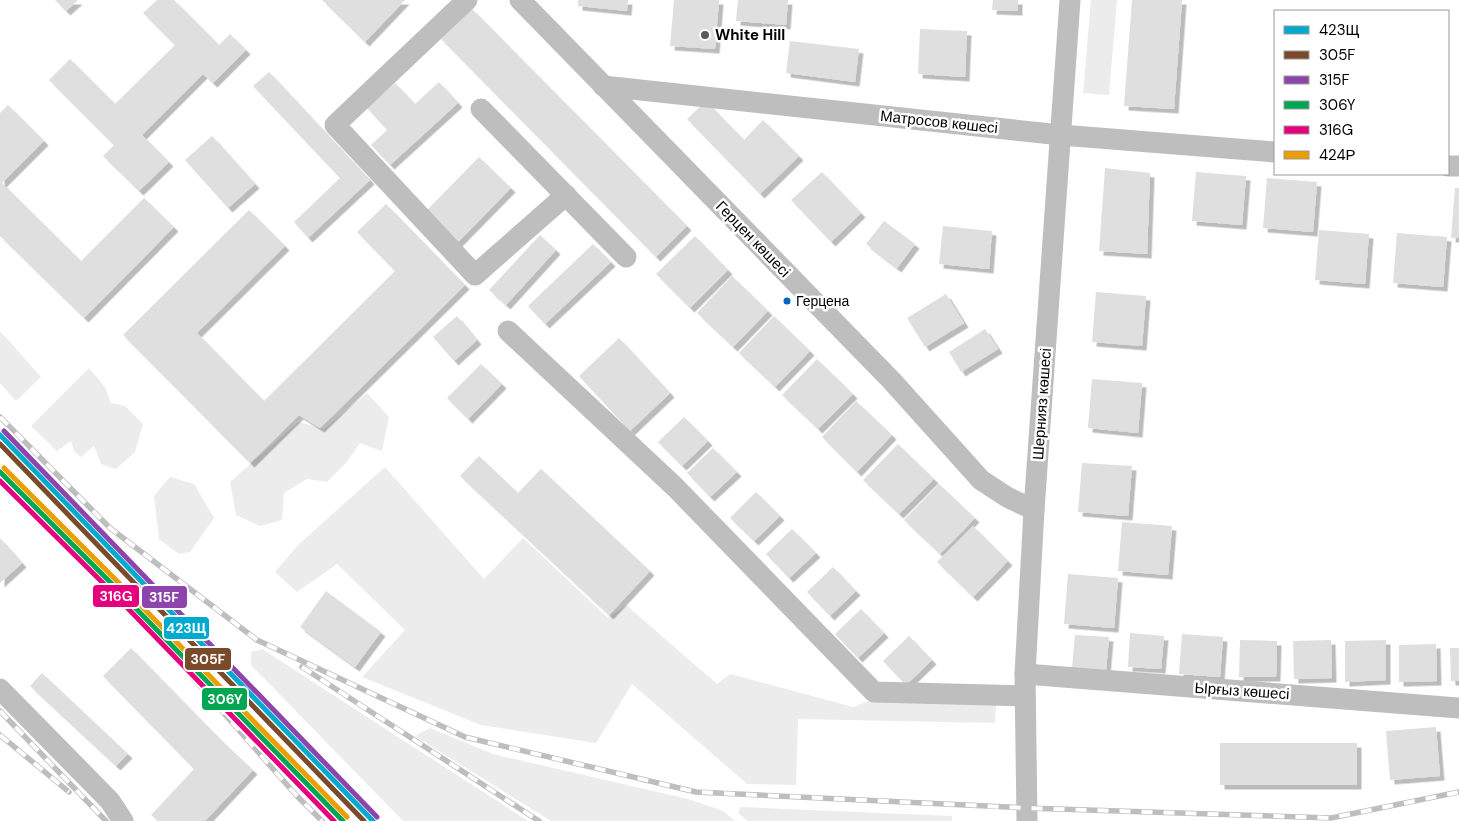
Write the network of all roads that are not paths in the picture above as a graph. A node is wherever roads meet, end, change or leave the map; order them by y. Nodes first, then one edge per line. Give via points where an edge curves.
1 (467, 0) edge
2 (520, 0) edge
3 (1070, 0) edge
4 (603, 86) junction
5 (481, 109) dead end
6 (1061, 135) junction
7 (1274, 152) edge
8 (566, 195) junction
9 (626, 257) dead end
10 (508, 331) dead end
11 (1034, 510) junction
12 (1025, 674) junction
13 (0, 690) edge
14 (1025, 696) junction
15 (1459, 708) edge
16 (1026, 815) edge
17 (123, 821) edge

1 - 8 street via 335,125 475,275
2 - 4 street, Герцен көшесі
3 - 6 street, Шернияз көшесі
4 - 6 street, Матросов көшесі
4 - 11 street, Герцен көшесі via 892,381 981,480
5 - 8 street
6 - 7 street, Матросов көшесі
6 - 11 street, Шернияз көшесі
8 - 9 street
10 - 14 street via 675,487 874,692
11 - 12 street, Шернияз көшесі
12 - 14 street, Шернияз көшесі
12 - 15 street, Ырғыз көшесі
13 - 17 street via 110,801
14 - 16 street, Шернияз көшесі

